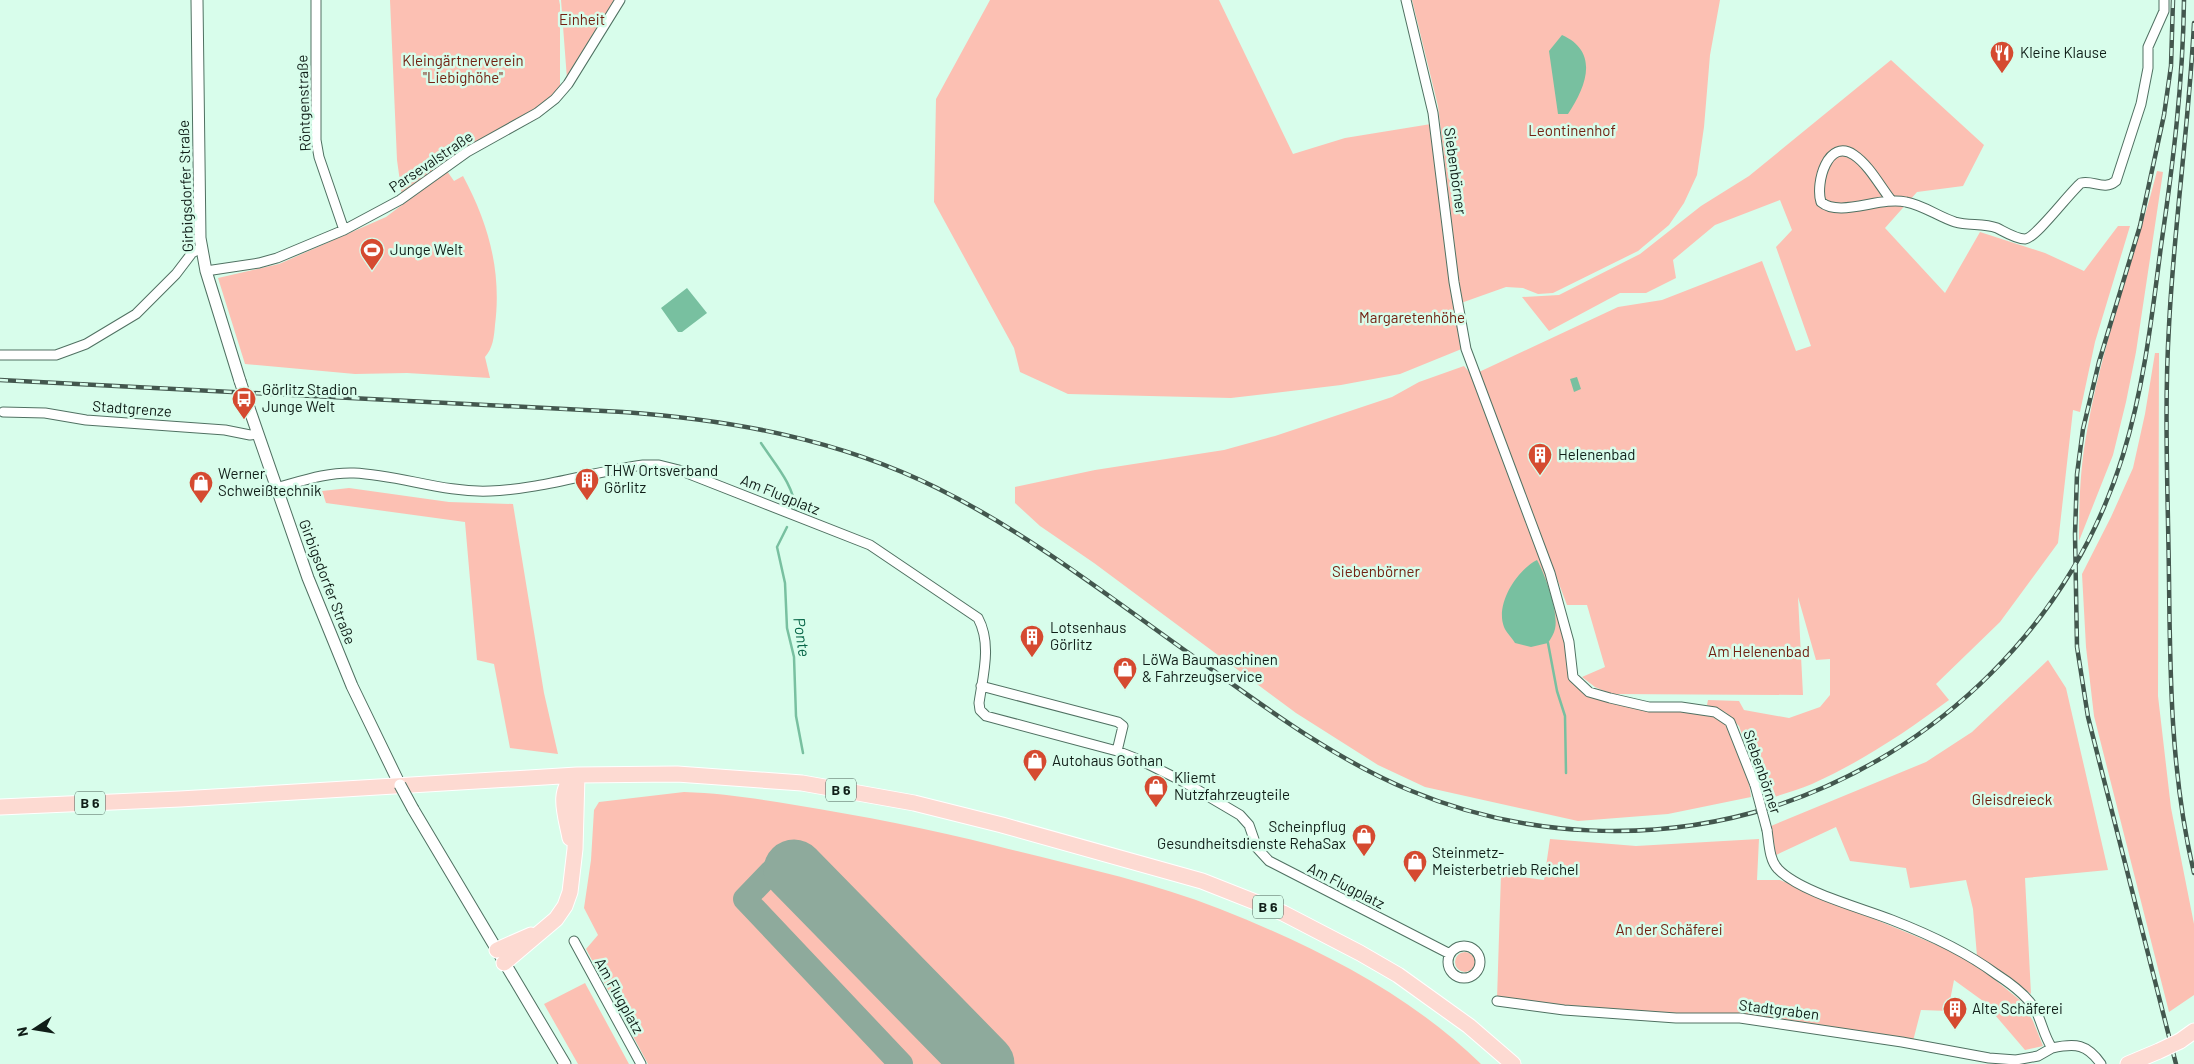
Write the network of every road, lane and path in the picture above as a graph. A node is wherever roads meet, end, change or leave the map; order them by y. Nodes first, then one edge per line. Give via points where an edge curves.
1 (197, 0) edge
2 (316, 0) edge
3 (620, 0) edge
4 (1406, 0) edge
5 (2164, 0) edge
6 (1891, 200) junction
7 (344, 230) junction
8 (201, 248) junction
9 (206, 271) junction
10 (0, 355) edge
11 (3, 412) dead end
12 (258, 434) junction
13 (276, 488) junction
14 (981, 686) junction
15 (1117, 751) junction
16 (577, 775) junction
17 (533, 779) junction
18 (0, 807) edge
19 (564, 808) junction
20 (573, 859) junction
21 (574, 941) dead end
22 (1450, 954) dead end
23 (501, 956) junction
24 (1497, 1001) dead end
25 (2194, 1031) edge
26 (2052, 1048) junction
27 (565, 1064) edge
28 (641, 1064) edge
29 (1513, 1064) edge
30 (2101, 1064) edge
31 (2128, 1064) edge

1 - 8 street, Girbigsdorfer Straße
2 - 7 street, Röntgenstraße via 316,140
3 - 7 street, Parsevalstraße via 568,84 549,104 467,152 394,204
4 - 26 street, Siebenbörner, bridge via 1433,113 1454,282 1466,349 1550,572 1569,642 1573,677 1589,692 1649,706 1715,712 1730,722 1754,785 1777,868 1791,880 1948,945 1997,974 2028,1000
5 - 6 street via 2164,11 2148,47 2148,68 2141,104 2116,181 2111,185 2081,183 2039,230 2025,239 1982,224 1957,222 1906,202
6 - 6 street via 1850,153 1837,153 1830,157 1821,172 1819,196 1826,206 1841,209
7 - 9 street, Parsevalstraße via 277,258
8 - 9 street, Girbigsdorfer Straße
8 - 10 street via 192,253 136,314 86,344 56,356
9 - 12 street, Girbigsdorfer Straße, bridge
11 - 12 street, Stadtgrenze via 45,413 86,420
12 - 13 street, Girbigsdorfer Straße
13 - 14 street, Am Flugplatz via 326,474 355,473 458,490 489,491 643,465 679,470 870,545 968,610 978,618 984,630 986,648
13 - 23 street, Girbigsdorfer Straße, bridge via 330,634 386,758
14 - 15 street, Am Flugplatz via 980,710 986,716
14 - 15 street via 1118,722 1123,726
15 - 22 street, Am Flugplatz via 1184,782 1240,815 1249,824 1257,848 1269,861
16 - 17 main road, B 6
16 - 19 main road via 565,787
16 - 20 main road
16 - 29 main road, B 6 via 677,774 802,783 923,805 1202,881 1283,913 1398,975 1469,1026
17 - 18 main road, B 6
17 - 19 main road via 554,794
19 - 20 main road
20 - 23 main road via 570,892 556,919
21 - 28 street, Am Flugplatz
23 - 27 street
24 - 26 street, Stadtgraben via 1564,1010 1740,1018 2007,1060 2029,1058
25 - 31 main road, bridge via 2180,1041
26 - 30 street, Stadtgraben via 2067,1045 2085,1047

